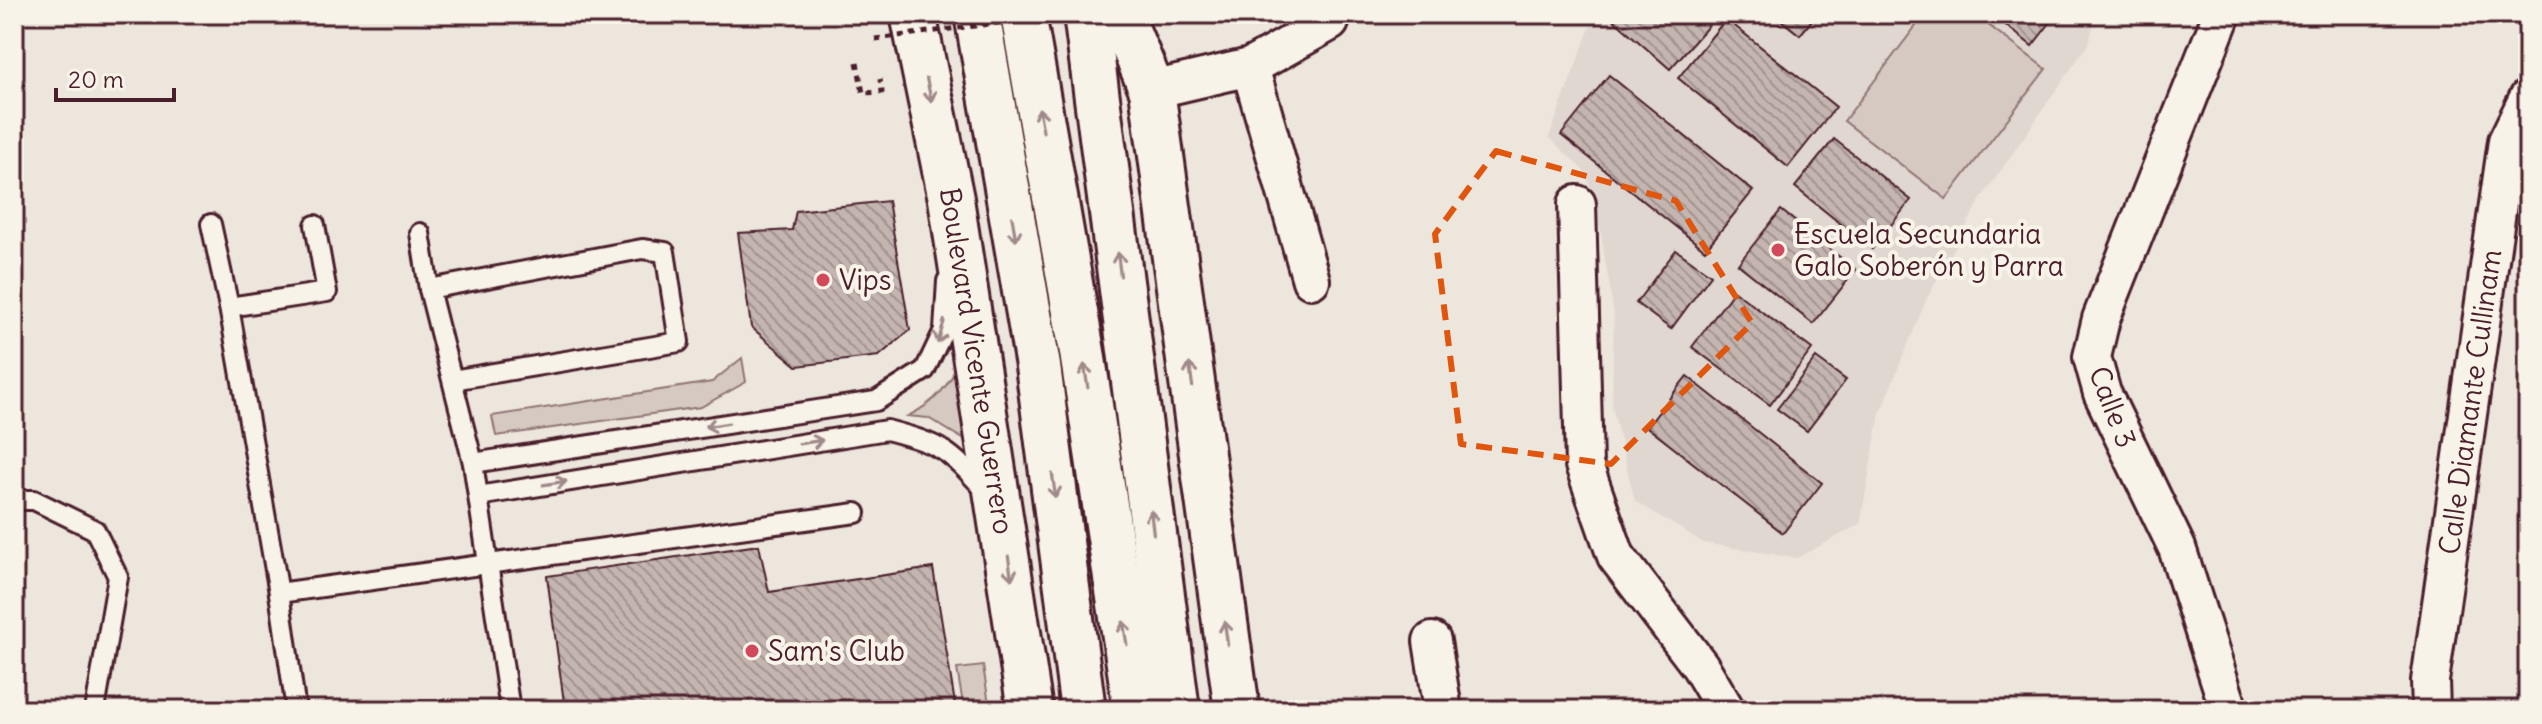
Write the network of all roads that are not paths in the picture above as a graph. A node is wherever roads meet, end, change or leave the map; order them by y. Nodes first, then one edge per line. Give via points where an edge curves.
1 (913, 14) edge
2 (977, 14) edge
3 (1023, 14) edge
4 (1086, 14) edge
5 (1120, 14) edge
6 (2222, 14) edge
7 (1330, 22) dead end
8 (1250, 67) junction
9 (1152, 90) junction
10 (2528, 98) edge
11 (951, 199) junction
12 (1577, 204) dead end
13 (211, 224) dead end
14 (315, 225) dead end
15 (420, 233) dead end
16 (1311, 280) dead end
17 (429, 289) junction
18 (229, 307) junction
19 (452, 380) junction
20 (876, 401) junction
21 (887, 430) junction
22 (473, 463) junction
23 (478, 496) junction
24 (14, 500) edge
25 (1001, 506) junction
26 (856, 513) dead end
27 (488, 562) junction
28 (279, 593) junction
29 (1432, 641) dead end
30 (95, 710) edge
31 (296, 710) edge
32 (510, 710) edge
33 (1030, 710) edge
34 (1083, 710) edge
35 (1136, 710) edge
36 (1177, 710) edge
37 (1237, 710) edge
38 (1443, 710) edge
39 (1726, 710) edge
40 (2229, 710) edge
41 (2431, 710) edge

1 -> 11 main road, Boulevard Vicente Guerrero
2 -> 34 main road, Boulevard Vicente Guerrero via 1038,366
35 -> 3 main road via 1082,352
36 -> 4 main road
5 - 9 main road
6 - 40 street, Calle 3 via 2101,319 2092,357 2102,393 2177,548
7 - 8 street
8 - 9 street
8 - 16 street
37 -> 9 main road
10 - 41 street, Calle Diamante Cullinam via 2507,141 2430,681
11 -> 20 lane via 944,330 925,370
11 - 25 main road, Boulevard Vicente Guerrero
12 - 39 street via 1584,465 1616,556 1700,666
13 - 18 lane
14 - 18 lane via 327,292
15 - 17 lane
17 - 19 lane
17 - 19 lane via 642,249 665,252 679,342
18 - 28 lane
19 - 22 lane
20 - 21 lane
20 -> 22 lane
23 -> 21 lane
21 - 25 lane via 950,452
22 - 23 lane
23 - 27 lane
24 - 30 lane via 34,500 95,530 118,577
25 -> 33 main road, Boulevard Vicente Guerrero
26 - 27 lane
27 - 28 lane
27 - 32 lane
28 - 31 lane
29 - 38 street

